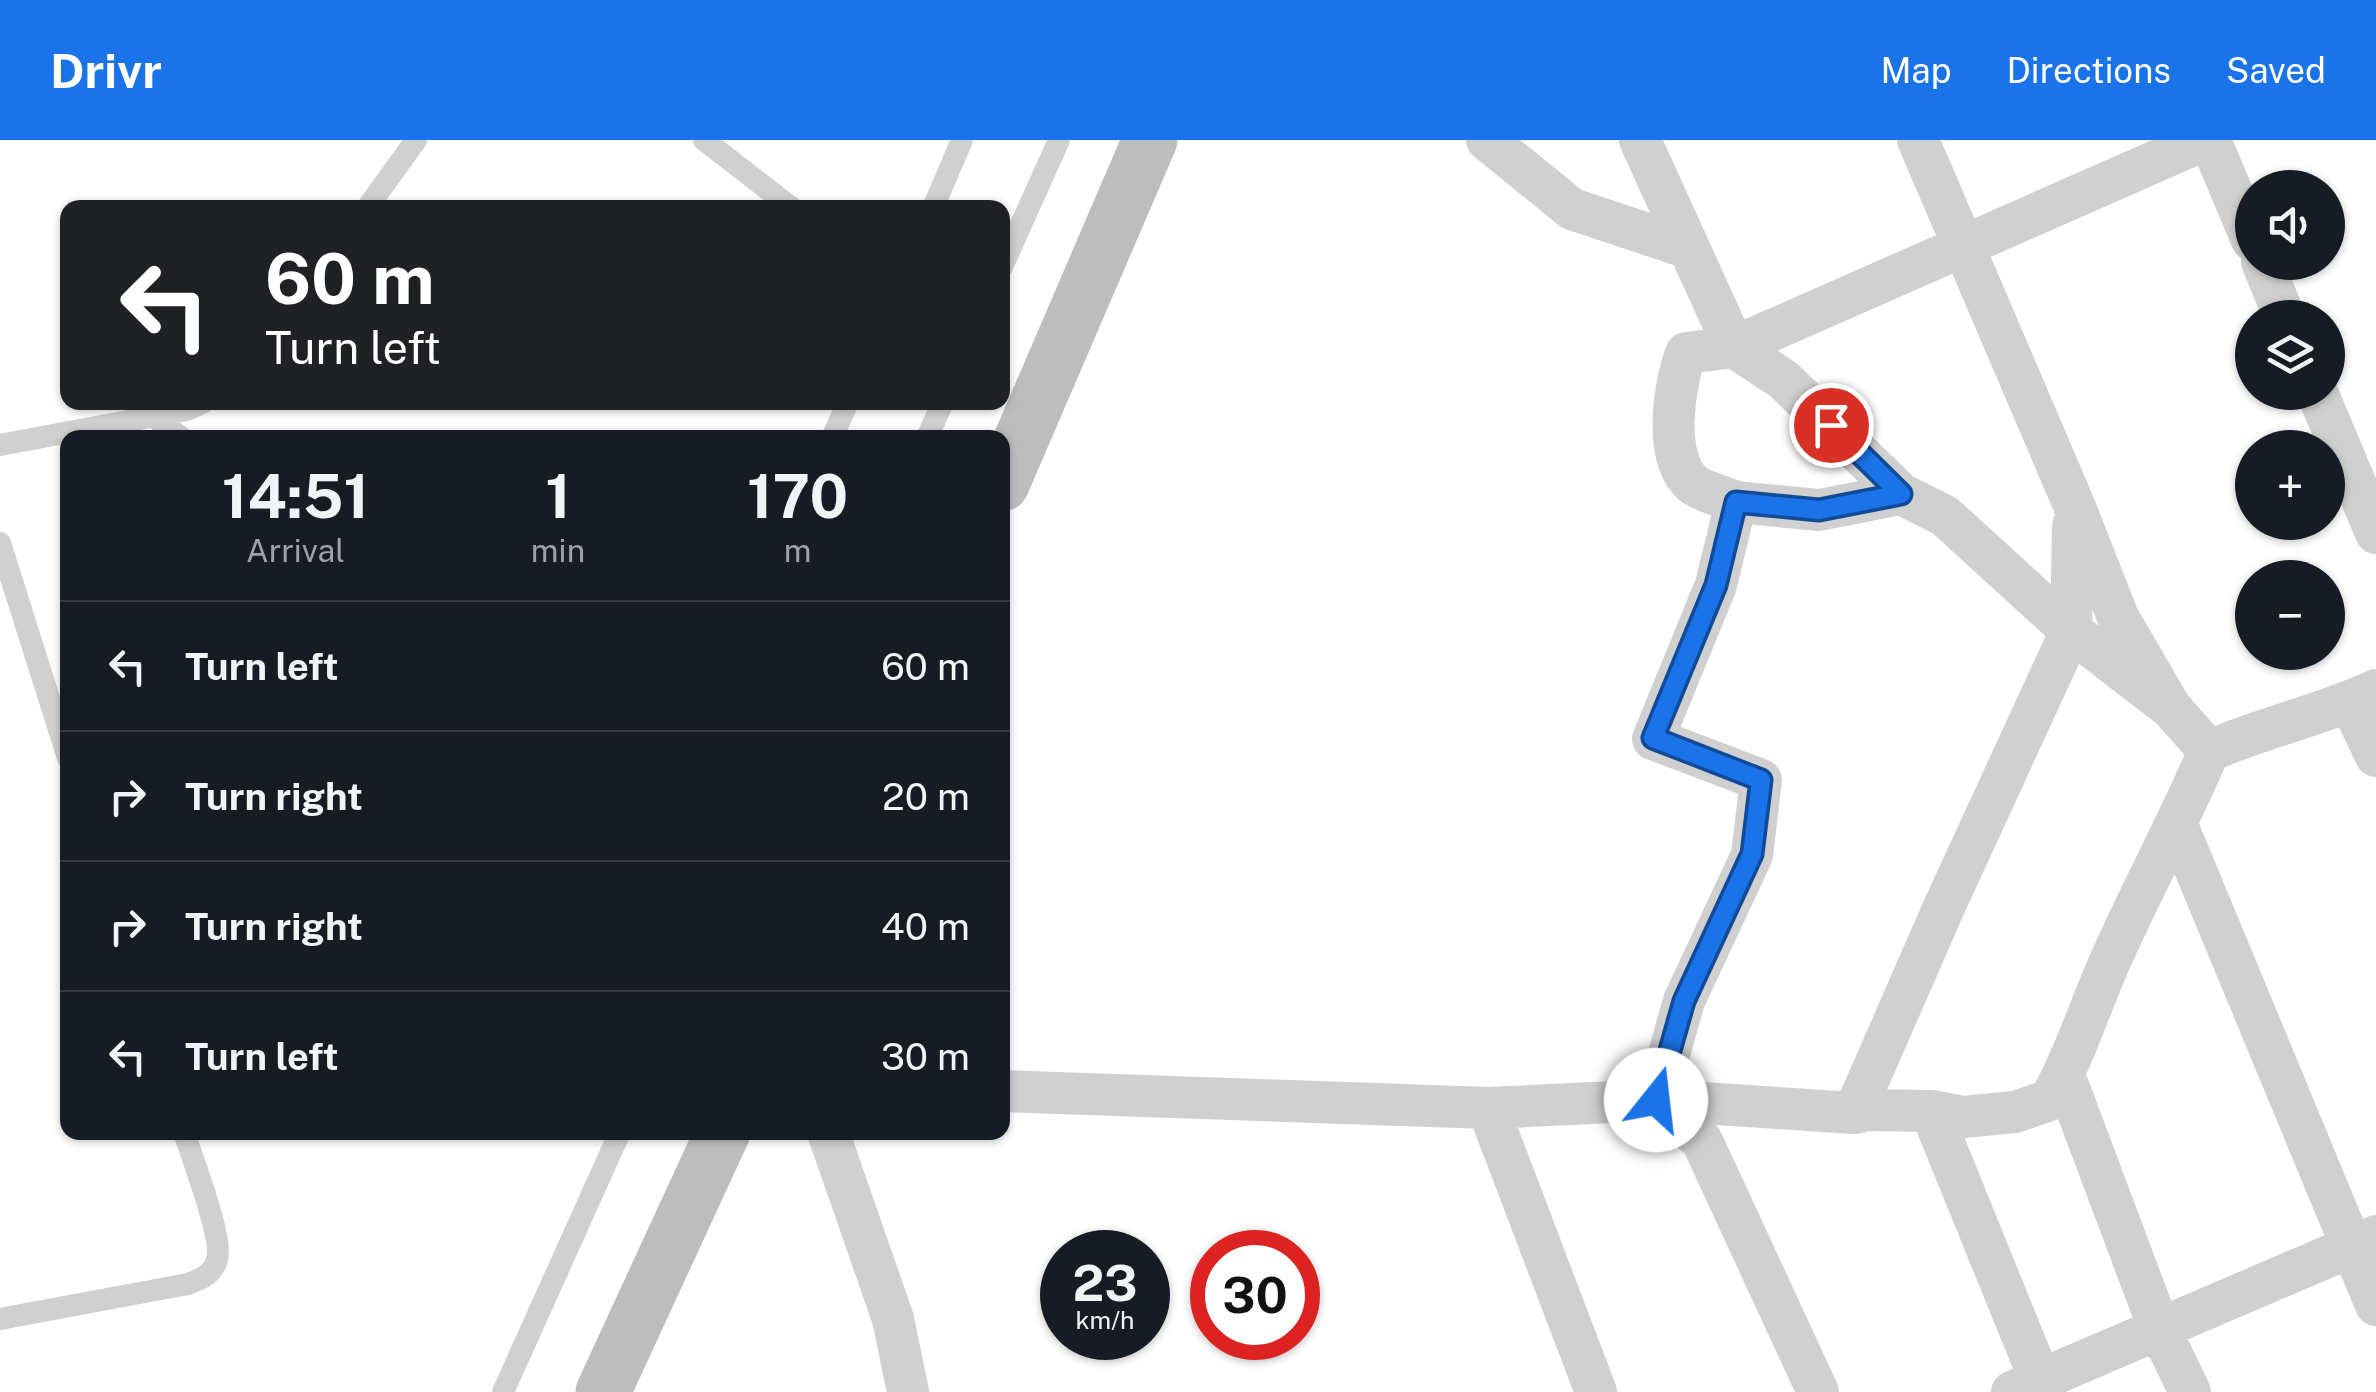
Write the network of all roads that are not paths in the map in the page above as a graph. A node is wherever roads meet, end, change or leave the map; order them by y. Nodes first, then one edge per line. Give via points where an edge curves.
1 (416, 140) edge
2 (704, 140) edge
3 (962, 140) edge
4 (1059, 140) edge
5 (1150, 140) edge
6 (1487, 140) edge
7 (1640, 140) edge
8 (1918, 140) edge
9 (2207, 140) edge
10 (373, 200) edge
11 (782, 200) edge
12 (936, 200) edge
13 (2235, 202) edge
14 (1963, 243) junction
15 (1690, 248) junction
16 (1010, 249) edge
17 (1734, 346) junction
18 (187, 410) edge
19 (2325, 410) edge
20 (154, 417) junction
21 (85, 430) edge
22 (171, 430) edge
23 (60, 435) edge
24 (0, 446) edge
25 (1010, 465) edge
26 (1901, 494) junction
27 (1736, 502) junction
28 (2074, 505) junction
29 (2376, 533) edge
30 (0, 543) edge
31 (11, 612) edge
32 (2071, 631) junction
33 (2363, 696) edge
34 (2171, 708) junction
35 (60, 738) edge
36 (2209, 752) junction
37 (2376, 756) edge
38 (2177, 825) junction
39 (2064, 1074) junction
40 (1010, 1091) edge
41 (1656, 1100) junction
42 (1488, 1108) junction
43 (1931, 1111) junction
44 (1854, 1114) junction
45 (186, 1140) edge
46 (616, 1140) edge
47 (720, 1140) edge
48 (831, 1140) edge
49 (2364, 1242) edge
50 (2376, 1304) edge
51 (0, 1318) edge
52 (2159, 1328) junction
53 (2032, 1388) edge
54 (503, 1392) edge
55 (604, 1392) edge
56 (908, 1392) edge
57 (1596, 1392) edge
58 (1818, 1392) edge
59 (2190, 1392) edge

1 - 10 lane
2 - 11 lane
3 - 12 lane
4 - 16 lane
5 - 25 street
6 - 15 street via 1572,209
7 - 15 street
8 - 14 street
9 - 13 street
9 - 14 street
14 - 17 street
14 - 28 street
15 - 17 street
17 - 26 street via 1784,380
17 - 27 street via 1686,353 1676,379 1674,450 1692,482
18 - 20 lane
19 - 29 street
20 - 21 lane
20 - 22 lane
23 - 24 lane
26 - 27 street via 1819,510
26 - 32 street via 1945,516
27 - 41 street via 1716,585 1653,738 1761,780 1752,854 1684,1001
28 - 32 street
28 - 34 street via 2118,618
30 - 31 lane
31 - 35 lane
32 - 34 street
32 - 44 street
33 - 36 street
33 - 37 street
34 - 36 street
36 - 38 street
38 - 39 street
38 - 49 street
39 - 43 street via 2050,1100 2015,1112 1963,1117
39 - 52 street
40 - 42 street
41 - 42 street
41 - 44 street
41 - 58 street via 1702,1141
42 - 57 street
43 - 44 street
43 - 53 street
45 - 51 lane via 219,1244 213,1269 188,1284
46 - 54 lane
47 - 55 street
48 - 56 street via 893,1319
49 - 50 street
49 - 52 street
52 - 53 street
52 - 59 street

